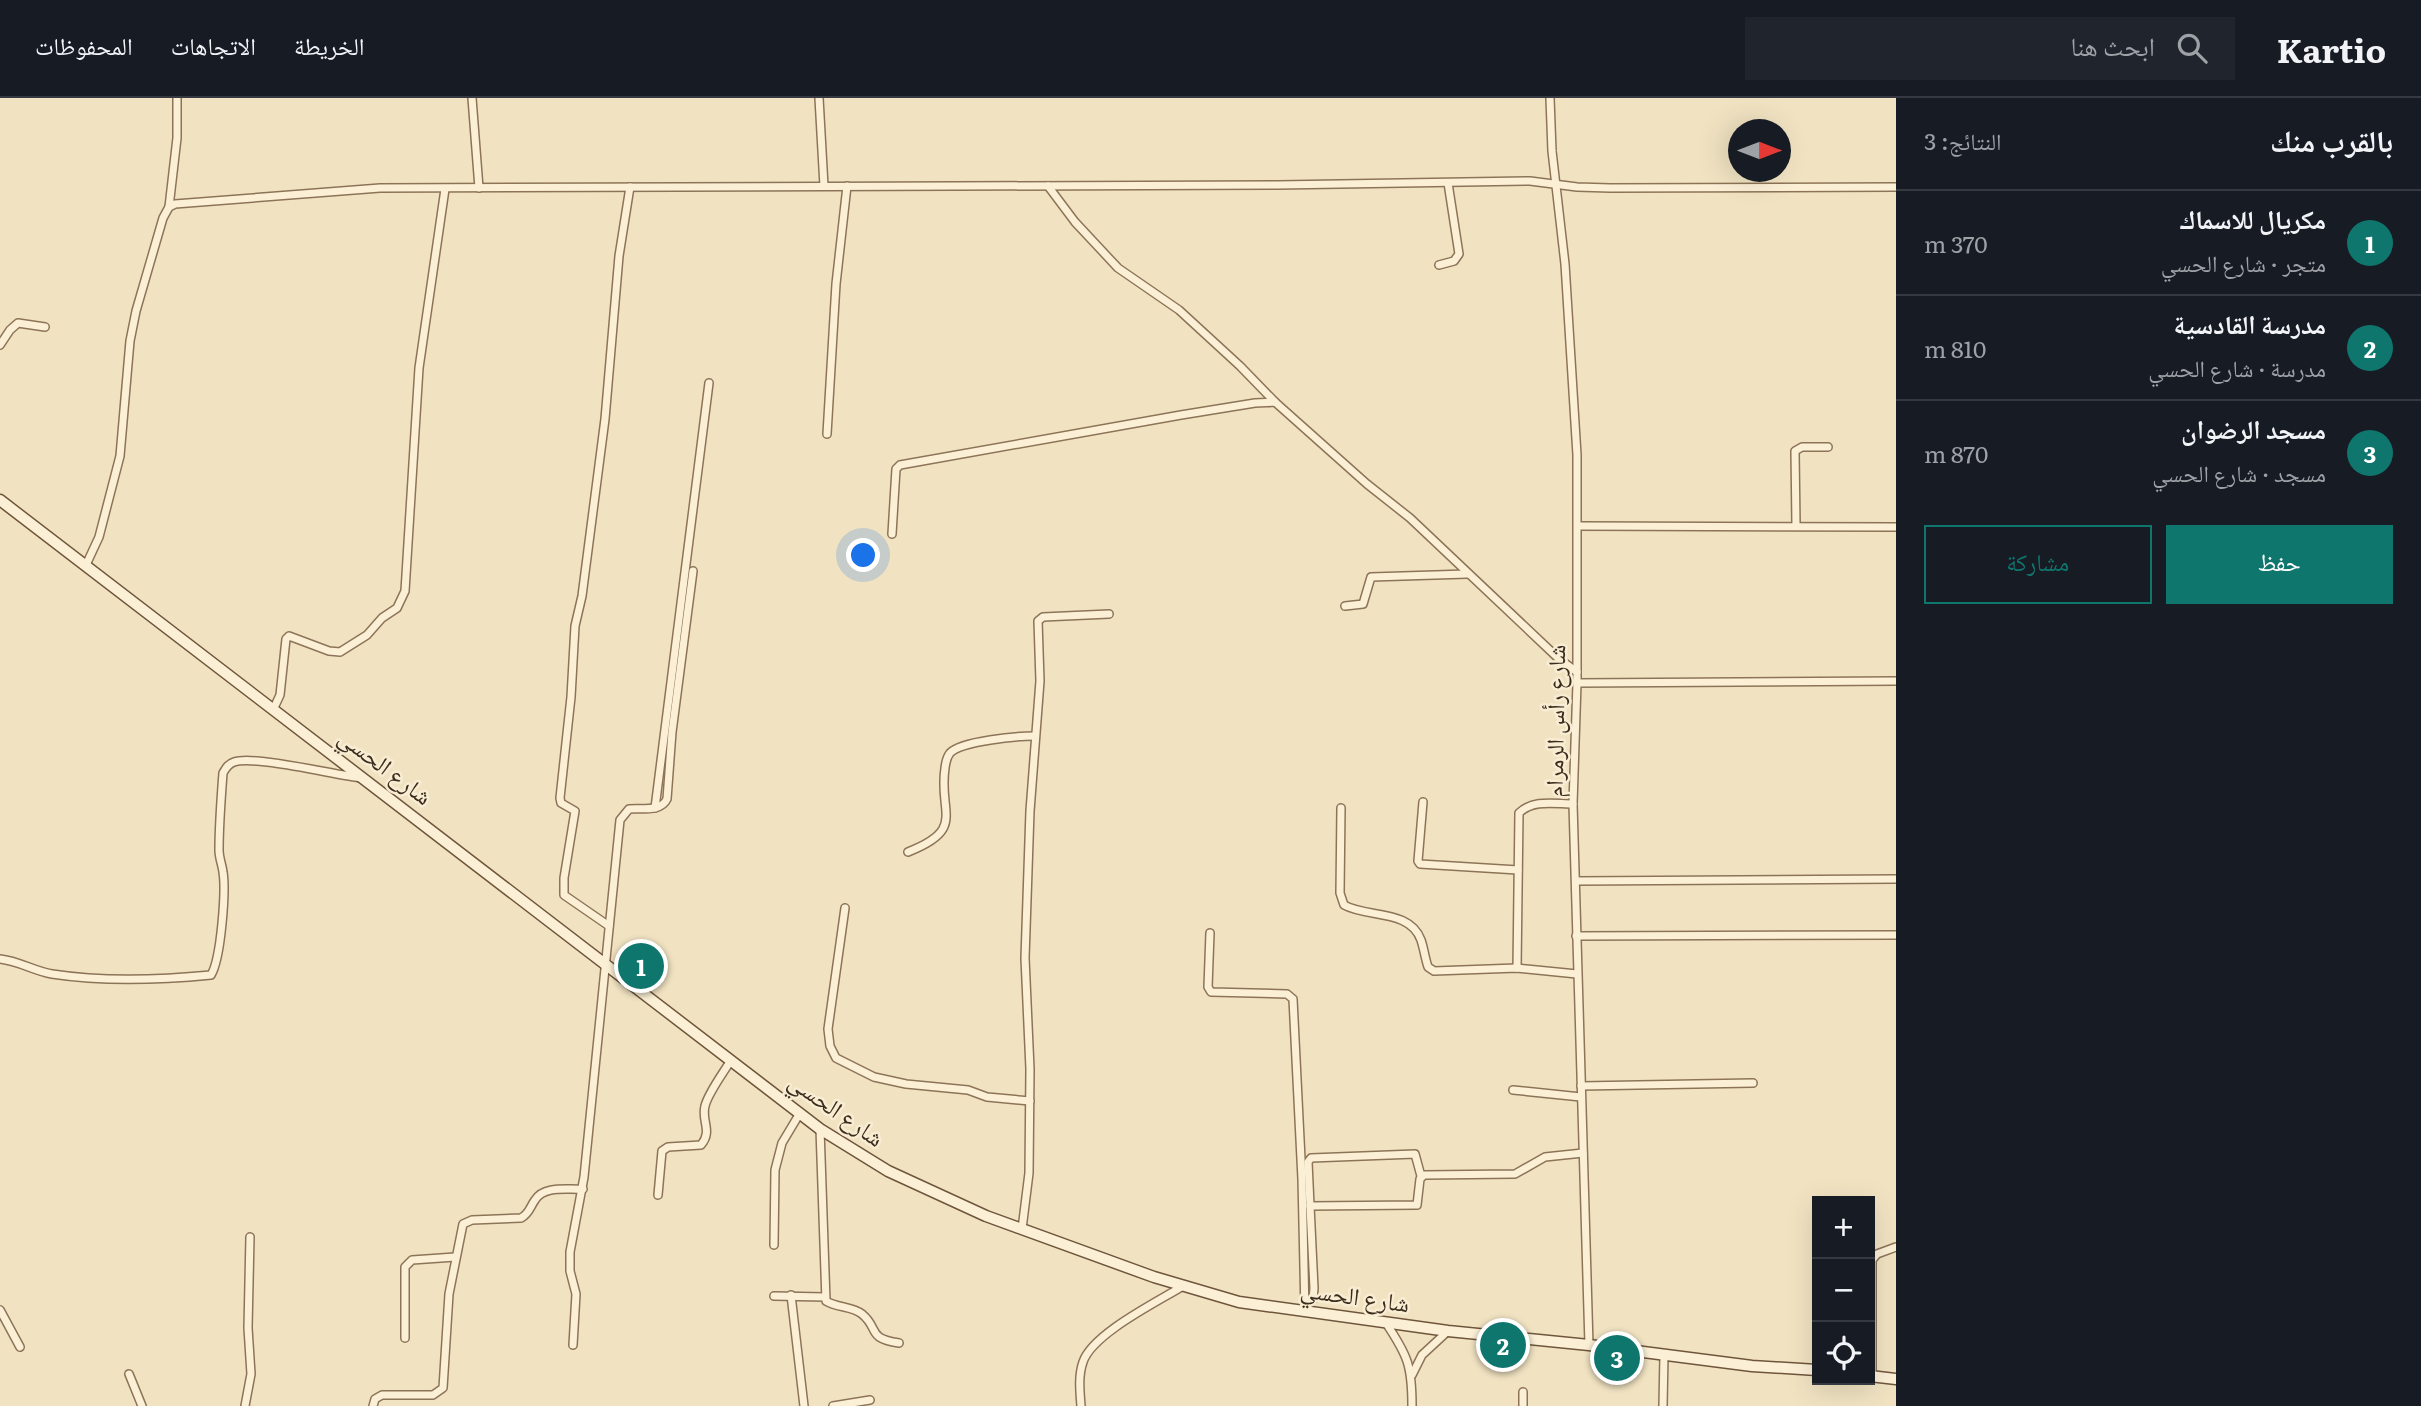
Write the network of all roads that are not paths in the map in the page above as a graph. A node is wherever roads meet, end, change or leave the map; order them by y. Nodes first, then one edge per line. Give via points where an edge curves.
1 (177, 98) edge
2 (472, 98) edge
3 (819, 98) edge
4 (1550, 98) edge
5 (1448, 183) junction
6 (1556, 184) junction
7 (824, 186) junction
8 (847, 186) junction
9 (1048, 186) junction
10 (630, 187) junction
11 (1896, 187) edge
12 (479, 188) junction
13 (445, 189) junction
14 (169, 207) junction
15 (1439, 265) dead end
16 (45, 327) dead end
17 (0, 345) edge
18 (709, 383) dead end
19 (1275, 402) junction
20 (827, 434) dead end
21 (1828, 447) dead end
22 (0, 500) edge
23 (1796, 525) junction
24 (1578, 526) junction
25 (1896, 527) edge
26 (892, 534) dead end
27 (86, 565) junction
28 (692, 571) dead end
29 (1467, 574) junction
30 (1345, 606) dead end
31 (1109, 614) dead end
32 (1577, 672) junction
33 (1896, 681) edge
34 (1577, 683) junction
35 (274, 710) junction
36 (1035, 736) junction
37 (366, 779) junction
38 (1423, 802) dead end
39 (1573, 804) junction
40 (655, 808) junction
41 (1341, 808) dead end
42 (908, 852) dead end
43 (1518, 870) junction
44 (1896, 879) edge
45 (1576, 881) junction
46 (845, 908) dead end
47 (609, 926) junction
48 (1210, 933) dead end
49 (1896, 935) edge
50 (1576, 936) junction
51 (0, 959) edge
52 (607, 963) junction
53 (1517, 968) junction
54 (1577, 974) junction
55 (731, 1060) junction
56 (1752, 1083) dead end
57 (1581, 1086) junction
58 (1513, 1090) dead end
59 (1581, 1097) junction
60 (1030, 1101) junction
61 (800, 1113) junction
62 (820, 1129) junction
63 (1583, 1153) junction
64 (1421, 1176) junction
65 (1306, 1179) junction
66 (583, 1189) junction
67 (658, 1195) dead end
68 (1310, 1206) junction
69 (1022, 1229) junction
70 (250, 1237) dead end
71 (774, 1245) dead end
72 (1896, 1247) edge
73 (455, 1257) junction
74 (1183, 1286) junction
75 (791, 1295) junction
76 (774, 1296) dead end
77 (825, 1297) junction
78 (1306, 1309) junction
79 (0, 1310) edge
80 (1871, 1322) edge
81 (1386, 1323) junction
82 (1448, 1331) junction
83 (405, 1338) dead end
84 (899, 1343) dead end
85 (573, 1345) dead end
86 (1589, 1345) junction
87 (20, 1347) dead end
88 (1664, 1355) junction
89 (1812, 1370) edge
90 (130, 1374) dead end
91 (1412, 1375) junction
92 (1875, 1376) edge
93 (1896, 1379) edge
94 (1523, 1392) dead end
95 (870, 1399) dead end
96 (142, 1406) edge
97 (245, 1406) edge
98 (373, 1406) edge
99 (804, 1406) edge
100 (833, 1406) edge
101 (1081, 1406) edge
102 (1412, 1406) edge
103 (1523, 1406) edge
104 (1663, 1406) edge

1 - 14 street
2 - 12 street
3 - 7 street
4 - 6 street, شارع رأس الرمرام
5 - 6 street
5 - 9 street
5 - 15 street via 1459,254 1454,261
6 - 11 street via 1610,188
6 - 24 street, شارع رأس الرمرام via 1565,264
7 - 8 street
7 - 10 street
8 - 9 street
8 - 20 street
9 - 19 street via 1118,268 1179,310
10 - 12 street
10 - 47 street via 619,256 605,419 575,626 560,798 575,811 562,891
12 - 13 street
13 - 14 street via 353,190 190,201
13 - 35 street via 419,368 405,592 397,608 340,652 289,636
14 - 27 street via 136,311 120,456 99,537
16 - 17 street via 18,323
18 - 40 street
19 - 26 street via 900,465
19 - 29 street via 1410,518
21 - 23 street via 1795,451
22 - 27 street, شارع الحسي
23 - 24 street
23 - 25 street
24 - 32 street, شارع رأس الرمرام
27 - 35 street, شارع الحسي
28 - 40 street via 667,799
29 - 30 street via 1371,577 1363,604
29 - 32 street
31 - 36 street via 1038,621 1040,681
32 - 34 street, شارع رأس الرمرام
33 - 34 street
34 - 39 street, شارع رأس الرمرام
35 - 37 street, شارع الحسي
36 - 42 street via 1005,737 952,750 944,774 946,821 929,844
36 - 60 street via 1025,958
37 - 51 street via 252,761 235,761 227,767 220,820 220,936 211,975 90,978 51,974
37 - 52 street, شارع الحسي
38 - 43 street via 1420,864
39 - 43 street via 1534,804 1519,813
39 - 45 street, شارع رأس الرمرام
40 - 47 street via 629,809 620,820
41 - 53 street via 1340,893 1344,905 1398,918 1421,939 1428,967 1434,971
43 - 53 street
44 - 45 street
45 - 50 street, شارع رأس الرمرام
46 - 60 street via 828,1029 836,1058 895,1082
47 - 52 street
48 - 65 street via 1211,992 1287,994 1293,999
49 - 50 street
50 - 54 street, شارع رأس الرمرام
52 - 55 street, شارع الحسي
52 - 66 street
53 - 54 street
54 - 57 street, شارع رأس الرمرام
55 - 61 street, شارع الحسي
55 - 67 street via 705,1106 705,1141 662,1151
56 - 57 street
57 - 59 street, شارع رأس الرمرام
58 - 59 street
59 - 63 street, شارع رأس الرمرام
60 - 69 street
61 - 62 street, شارع الحسي
61 - 71 street via 782,1143 775,1170
62 - 69 street, شارع الحسي via 888,1171
62 - 77 street
63 - 64 street via 1545,1157 1515,1174
63 - 86 street, شارع رأس الرمرام
64 - 65 street via 1418,1158 1406,1154 1311,1158
64 - 68 street via 1417,1205
65 - 68 street
65 - 78 street
66 - 73 street via 542,1192 521,1218 466,1222
66 - 85 street via 570,1252 576,1294
68 - 78 street via 1314,1288
69 - 74 street, شارع الحسي
70 - 97 street via 251,1374
72 - 80 street via 1872,1260
73 - 83 street via 412,1260 405,1267
73 - 98 street via 443,1388 433,1395 382,1395
74 - 78 street, شارع الحسي via 1239,1302
74 - 101 street via 1095,1342 1083,1362
75 - 76 street
75 - 77 street
75 - 99 street
77 - 84 street via 829,1304 860,1312 875,1335
78 - 81 street, شارع الحسي
79 - 87 street
81 - 82 street, شارع الحسي
81 - 91 street via 1403,1349
82 - 86 street, شارع الحسي
82 - 91 street via 1422,1355
86 - 88 street, شارع الحسي
88 - 89 street, شارع الحسي
88 - 104 street
90 - 96 street
91 - 102 street
92 - 93 street
94 - 103 street
95 - 100 street

